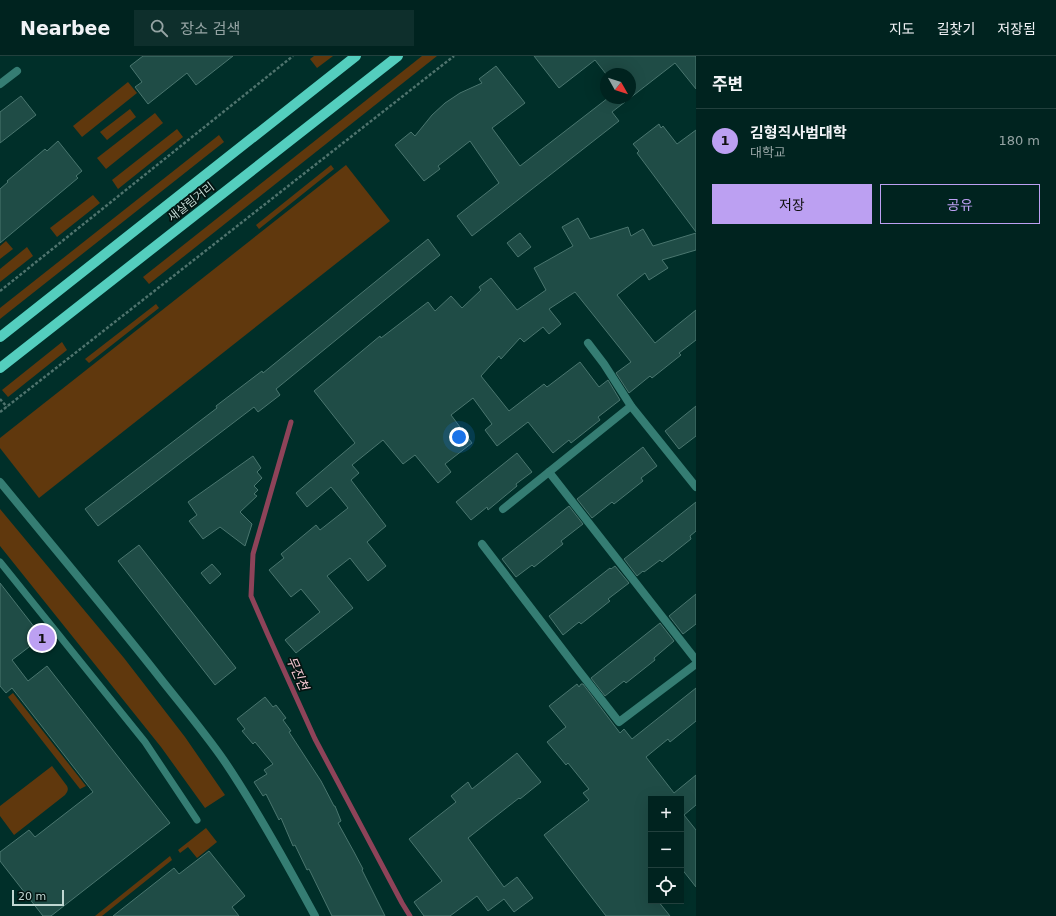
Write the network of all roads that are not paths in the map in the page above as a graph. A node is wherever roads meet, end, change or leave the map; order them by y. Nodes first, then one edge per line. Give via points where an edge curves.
1 (356, 56) edge
2 (398, 56) edge
3 (17, 71) dead end
4 (0, 84) edge
5 (0, 337) edge
6 (588, 343) dead end
7 (0, 368) edge
8 (631, 406) junction
9 (549, 472) junction
10 (0, 482) edge
11 (696, 487) edge
12 (503, 509) dead end
13 (482, 544) dead end
14 (0, 562) edge
15 (696, 660) edge
16 (696, 664) edge
17 (197, 820) dead end
18 (315, 916) edge

1 - 5 main road, 새살림거리
2 - 7 main road, 새살림거리
3 - 4 street
6 - 8 street
8 - 9 street
8 - 11 street
9 - 12 street
9 - 15 street
10 - 18 street via 136,648 224,761 245,792
13 - 16 street via 619,722
14 - 17 lane via 144,742

